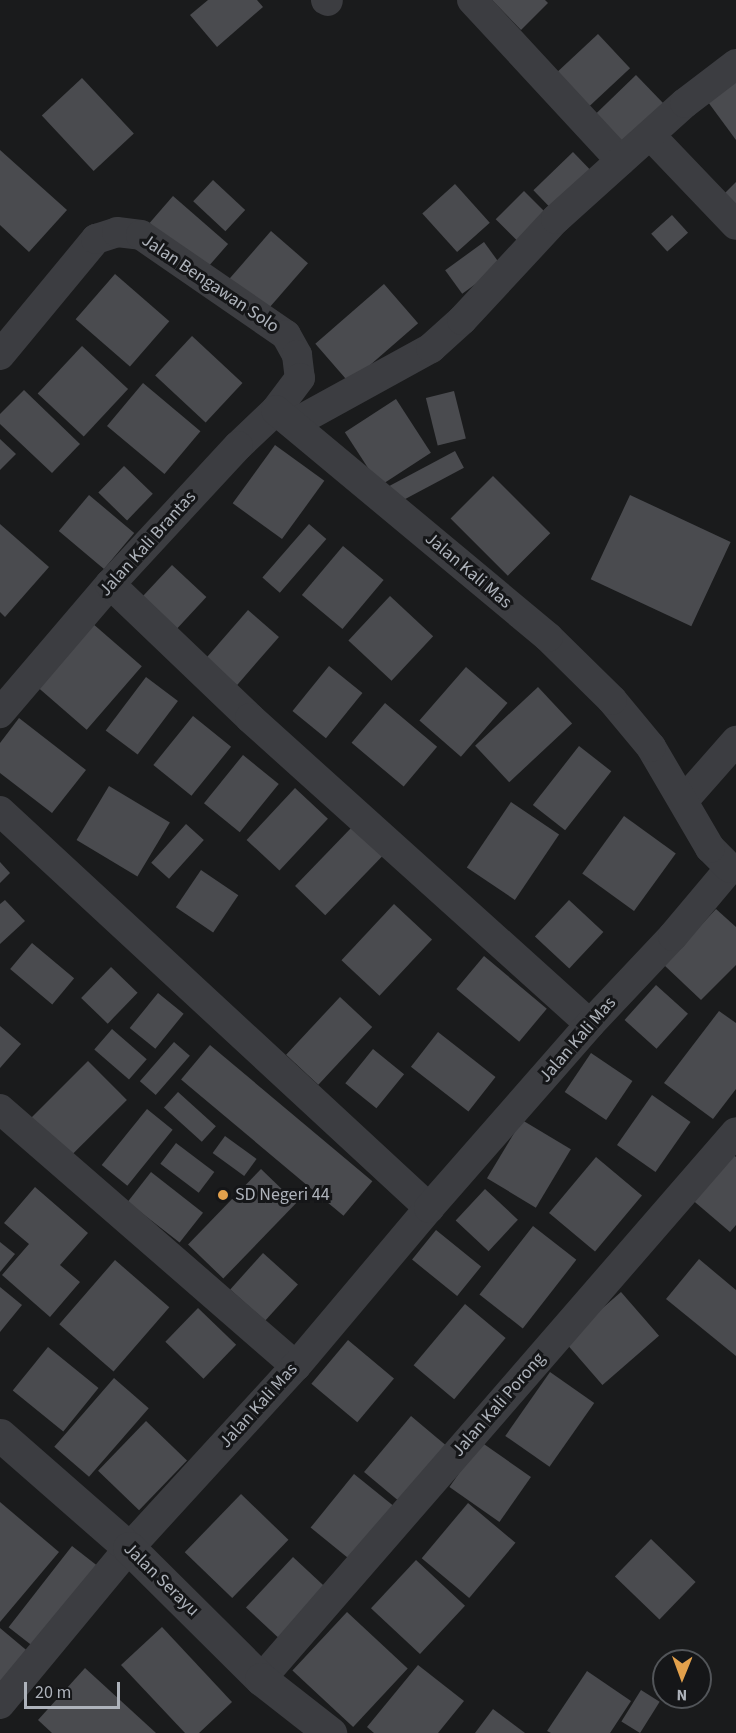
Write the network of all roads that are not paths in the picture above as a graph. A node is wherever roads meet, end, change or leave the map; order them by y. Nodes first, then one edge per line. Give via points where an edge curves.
1 (472, 0) edge
2 (736, 64) edge
3 (650, 135) junction
4 (621, 161) junction
5 (736, 225) edge
6 (0, 356) edge
7 (300, 378) joint
8 (285, 417) junction
9 (110, 584) junction
10 (0, 713) edge
11 (736, 741) edge
12 (684, 800) junction
13 (0, 811) edge
14 (733, 871) edge
15 (590, 1024) junction
16 (0, 1109) edge
17 (736, 1132) edge
18 (429, 1208) junction
19 (296, 1366) junction
20 (0, 1435) edge
21 (129, 1548) junction
22 (261, 1679) junction
23 (0, 1704) edge
24 (323, 1730) edge

1 - 4 street
2 - 3 street
3 - 4 street
3 - 5 street
4 - 8 street via 556,219 462,321 431,348
6 - 7 street, Jalan Bengawan Solo via 96,239 117,232 141,235 286,335 297,355
7 - 8 street, Jalan Kali Brantas
8 - 9 street, Jalan Kali Brantas via 238,446
8 - 12 street, Jalan Kali Mas via 548,638 612,700 651,747
9 - 10 street, Jalan Kali Brantas
9 - 15 street via 250,718
11 - 12 street
12 - 14 street, Jalan Kali Mas via 710,848
13 - 18 street
14 - 15 street, Jalan Kali Mas
15 - 18 street, Jalan Kali Mas
16 - 19 street
17 - 22 street, Jalan Kali Porong
18 - 19 street, Jalan Kali Mas
19 - 21 street, Jalan Kali Mas
20 - 21 street, Jalan Serayu
21 - 22 street, Jalan Serayu
21 - 23 street, Jalan Kali Mas
22 - 24 street, Jalan Serayu

